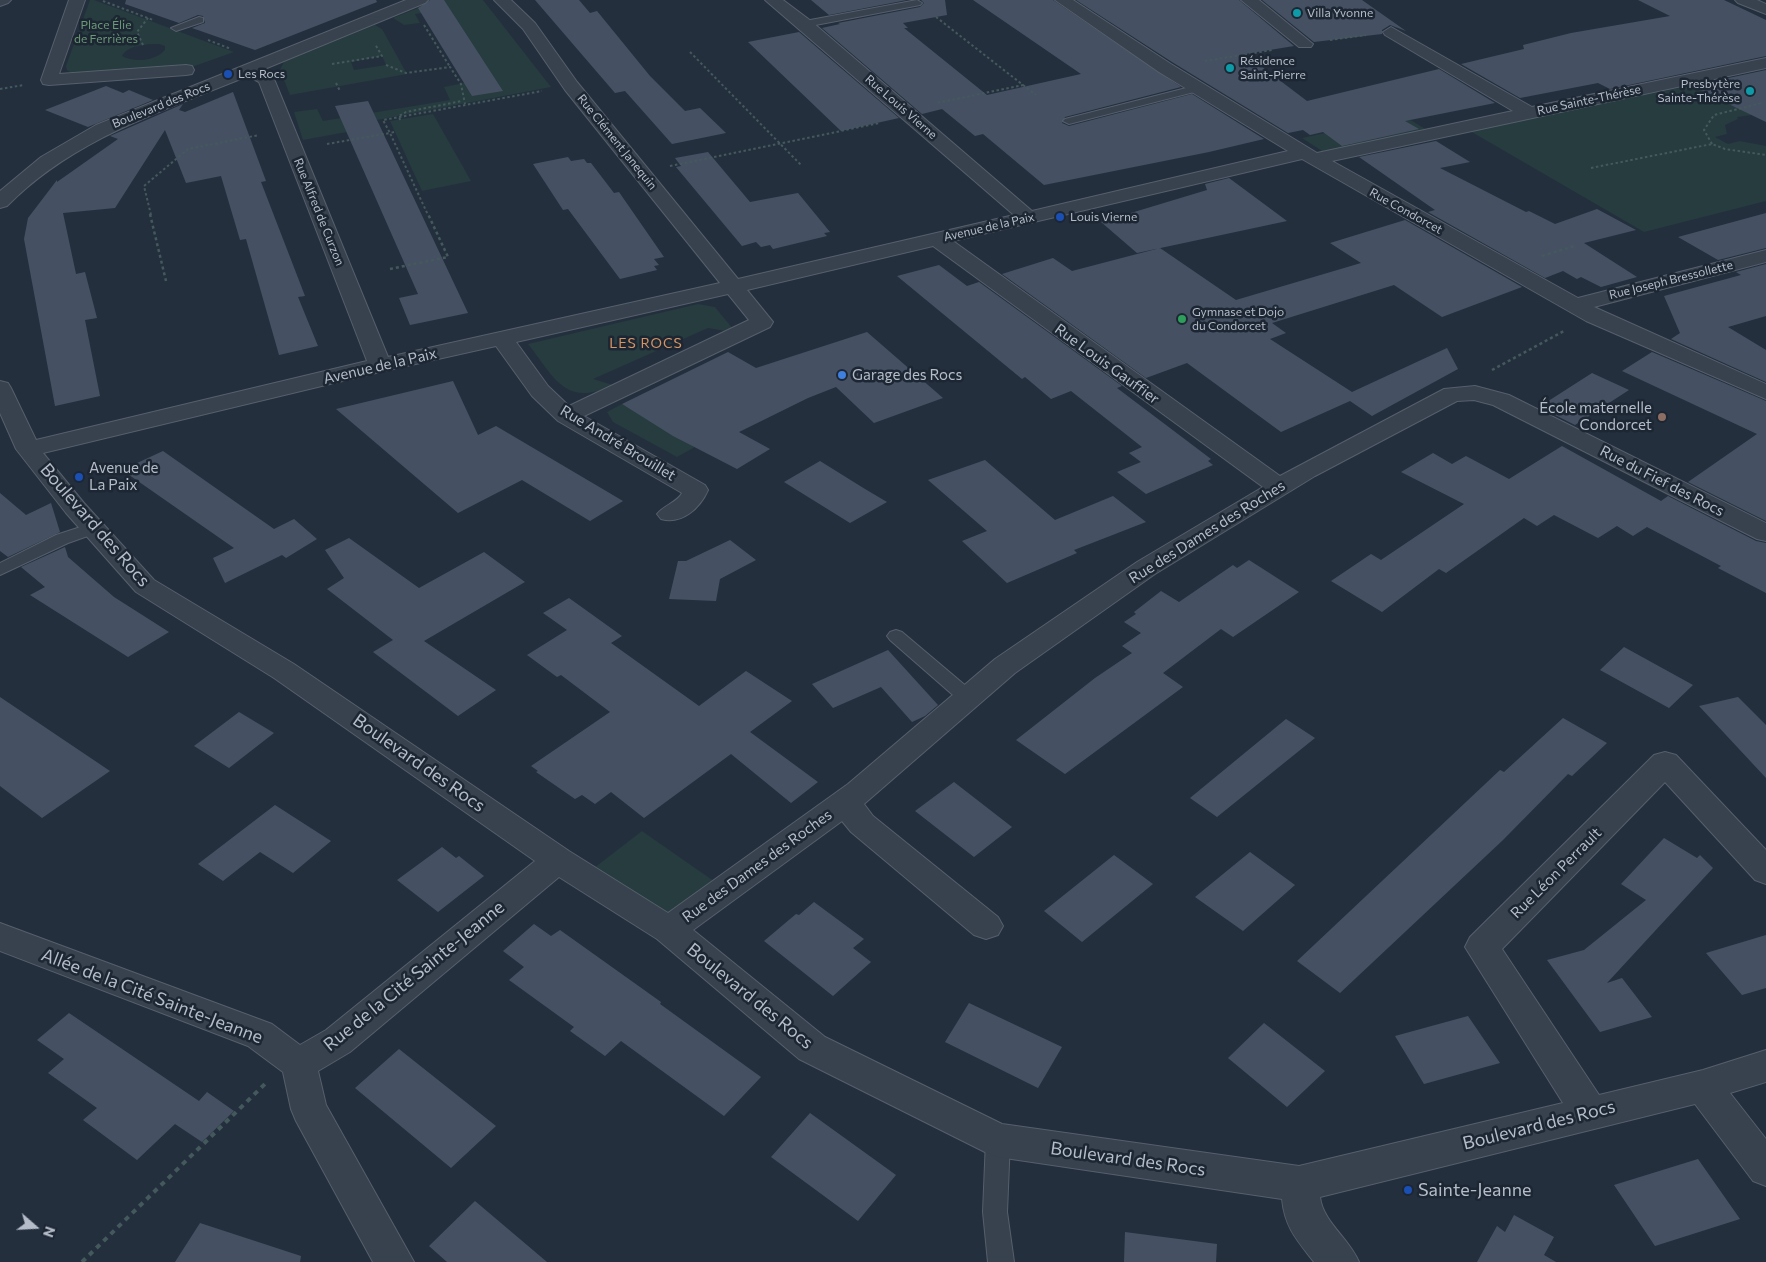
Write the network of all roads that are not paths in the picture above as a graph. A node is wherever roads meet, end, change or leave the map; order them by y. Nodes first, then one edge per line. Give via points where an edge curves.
1 (77, 0) edge
2 (420, 0) edge
3 (502, 0) edge
4 (773, 0) edge
5 (1063, 0) edge
6 (1249, 0) edge
7 (1743, 0) edge
8 (917, 3) road end
9 (1766, 9) edge
10 (200, 20) dead end
11 (805, 24) junction
12 (176, 28) dead end
13 (1391, 32) road end
14 (1304, 44) road end
15 (1766, 63) edge
16 (248, 69) junction
17 (186, 70) dead end
18 (1198, 88) junction
19 (1529, 113) junction
20 (1069, 121) dead end
21 (1308, 156) junction
22 (0, 202) edge
23 (1028, 217) junction
24 (937, 239) junction
25 (1766, 256) edge
26 (732, 286) junction
27 (1586, 311) junction
28 (502, 340) junction
29 (380, 365) junction
30 (0, 388) edge
31 (1766, 392) edge
32 (1476, 393) joint
33 (566, 416) junction
34 (28, 449) junction
35 (1278, 487) junction
36 (670, 514) dead end
37 (94, 528) junction
38 (1766, 533) edge
39 (0, 570) edge
40 (896, 636) dead end
41 (967, 697) junction
42 (845, 802) junction
43 (558, 860) junction
44 (1766, 871) edge
45 (986, 926) dead end
46 (669, 930) junction
47 (0, 937) edge
48 (1766, 1066) edge
49 (285, 1071) junction
50 (1704, 1086) junction
51 (1590, 1113) junction
52 (998, 1140) junction
53 (1766, 1168) edge
54 (1299, 1184) junction
55 (394, 1262) edge
56 (1001, 1262) edge
57 (1339, 1262) edge

1 - 17 street via 49,80
2 - 16 street, Boulevard des Rocs
3 - 26 street, Rue Clément Janequin via 529,26 570,86
4 - 11 street, Rue Louis Vierne
5 - 18 street, Rue Condorcet
6 - 14 street
7 - 9 street
8 - 11 lane
10 - 12 lane
11 - 23 street, Rue Louis Vierne
13 - 19 street, Rue Sainte-Thérèse
15 - 19 street, Rue Sainte-Thérèse
16 - 22 street, Boulevard des Rocs via 80,140 31,173
16 - 29 street, Rue Alfred de Curzon via 266,79
18 - 20 lane
18 - 21 street, Rue Condorcet
19 - 21 street, Rue Sainte-Thérèse
21 - 23 street, Avenue de la Paix
21 - 27 street, Rue Condorcet
23 - 24 street, Avenue de la Paix
24 - 26 street, Avenue de la Paix
24 - 35 street, Rue Louis Gauffier
25 - 27 street, Rue Joseph Bressollette via 1596,299
26 - 28 street, Avenue de la Paix
26 - 33 street via 762,322
27 - 31 street, Rue Condorcet
28 - 29 street, Avenue de la Paix
28 - 33 street, Rue André Brouillet via 540,391
29 - 34 street, Avenue de la Paix
30 - 34 street, Boulevard des Rocs
32 - 35 street, Rue des Dames des Roches via 1463,392 1442,398
32 - 38 street, Rue du Fief des Rocs via 1500,400
33 - 36 street, Rue André Brouillet via 696,490 691,501
34 - 37 street, Boulevard des Rocs
35 - 41 street, Rue des Dames des Roches via 1146,568 1005,666
37 - 39 lane via 62,539
37 - 43 street, Boulevard des Rocs via 146,586 284,671
40 - 41 lane
41 - 42 street, Rue des Dames des Roches
42 - 45 street, Rue des Dames des Roches via 862,824
42 - 46 street, Rue des Dames des Roches
43 - 46 street, Boulevard des Rocs
43 - 49 street, Rue de la Cité Sainte-Jeanne via 338,1041
44 - 51 street, Rue Léon Perrault via 1665,763 1482,947
46 - 52 street, Boulevard des Rocs via 812,1048
47 - 49 street, Allée de la Cité Sainte-Jeanne via 260,1035
48 - 50 street, Boulevard des Rocs
49 - 55 street
50 - 51 street, Boulevard des Rocs
50 - 53 street
51 - 54 street, Boulevard des Rocs
52 - 54 street, Boulevard des Rocs
52 - 56 lane via 995,1212
54 - 57 street via 1303,1217

